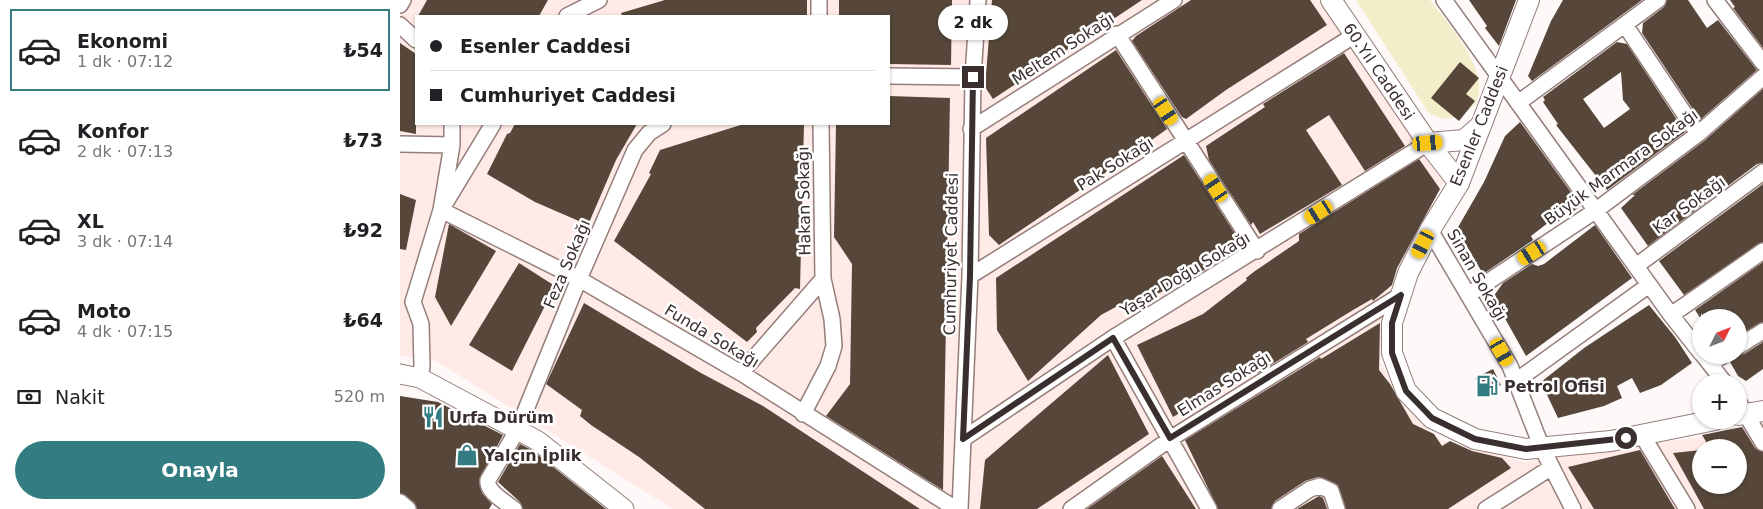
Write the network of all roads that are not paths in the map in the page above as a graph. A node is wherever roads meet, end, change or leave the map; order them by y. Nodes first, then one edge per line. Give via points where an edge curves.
1 (404, 0) edge
2 (600, 0) edge
3 (819, 0) edge
4 (978, 0) edge
5 (1174, 0) edge
6 (1331, 0) edge
7 (1444, 0) edge
8 (1530, 0) edge
9 (1658, 0) edge
10 (1714, 0) edge
11 (400, 5) edge
12 (569, 15) edge
13 (819, 15) edge
14 (400, 25) edge
15 (1625, 25) junction
16 (1117, 34) junction
17 (1354, 35) junction
18 (415, 39) edge
19 (1763, 63) edge
20 (890, 76) edge
21 (973, 77) junction
22 (1763, 77) edge
23 (1499, 78) junction
24 (1518, 103) junction
25 (452, 125) edge
26 (492, 125) edge
27 (661, 125) edge
28 (821, 125) edge
29 (1479, 127) junction
30 (972, 129) junction
31 (1698, 134) junction
32 (1185, 141) junction
33 (1428, 143) junction
34 (400, 144) edge
35 (452, 145) junction
36 (1763, 172) edge
37 (1459, 183) junction
38 (441, 210) junction
39 (1595, 211) junction
40 (1430, 230) junction
41 (1257, 251) junction
42 (1763, 251) edge
43 (1636, 266) junction
44 (970, 276) junction
45 (579, 279) junction
46 (823, 279) junction
47 (1649, 285) junction
48 (1401, 295) junction
49 (1468, 295) junction
50 (1671, 315) junction
51 (1763, 331) edge
52 (1113, 338) junction
53 (1748, 340) edge
54 (1692, 341) edge
55 (1710, 364) edge
56 (741, 373) junction
57 (400, 374) edge
58 (1718, 374) edge
59 (420, 378) junction
60 (1516, 380) junction
61 (1747, 411) edge
62 (803, 414) junction
63 (1692, 425) edge
64 (518, 429) junction
65 (1642, 435) junction
66 (1170, 438) junction
67 (963, 439) junction
68 (1763, 443) edge
69 (1542, 448) junction
70 (1552, 467) junction
71 (400, 502) edge
72 (509, 507) edge
73 (946, 507) edge
74 (408, 509) edge
75 (624, 509) edge
76 (960, 509) edge
77 (1070, 509) edge
78 (1209, 509) edge
79 (1280, 509) edge
80 (1337, 509) edge
81 (1486, 509) edge
82 (1573, 509) edge
83 (1687, 509) edge

1 - 11 street
2 - 12 street
3 - 13 street
4 - 21 street, Cumhuriyet Caddesi
5 - 16 street, Meltem Sokağı
6 - 17 main road, 60.Yıl Caddesi
7 - 23 street
8 - 23 main road, Esenler Caddesi
9 - 15 street
10 - 19 street
14 - 18 street
15 - 24 street
15 - 31 street
16 - 30 street, Meltem Sokağı
16 - 32 street
17 - 32 street, Pak Sokağı
17 - 33 main road, 60.Yıl Caddesi
20 - 21 street
21 - 30 street, Cumhuriyet Caddesi
22 - 31 street, Büyük Marmara Sokağı
23 - 24 street
23 - 29 main road, Esenler Caddesi
24 - 39 street
25 - 35 street
26 - 38 street
27 - 45 street, Feza Sokağı via 649,132 635,150
28 - 46 street, Hakan Sokağı
29 - 33 main road via 1464,140
29 - 37 main road, Esenler Caddesi
30 - 44 street, Cumhuriyet Caddesi
31 - 39 street, Büyük Marmara Sokağı
32 - 41 street
32 - 44 street, Pak Sokağı
33 - 37 main road, 60.Yıl Caddesi
33 - 41 street, Yaşar Doğu Sokağı
34 - 35 street
35 - 38 street
36 - 43 street, Kar Sokağı
37 - 40 main road, Esenler Caddesi
38 - 45 street, Funda Sokağı
38 - 59 street via 413,302 420,324
39 - 43 street
39 - 49 street, Büyük Marmara Sokağı
40 - 48 main road, Esenler Caddesi via 1408,273
40 - 49 street, Sinan Sokağı
41 - 52 street, Yaşar Doğu Sokağı
42 - 50 street
43 - 47 street
44 - 67 street, Cumhuriyet Caddesi
45 - 56 street, Funda Sokağı
45 - 64 street, Feza Sokağı
46 - 56 street
46 - 62 street, Hakan Sokağı via 834,346 828,366
47 - 50 street
47 - 60 street
48 - 66 street, Elmas Sokağı
48 - 69 main road, Esenler Caddesi via 1392,323 1392,353 1406,391 1432,418 1475,439 1526,449
49 - 60 street, Sinan Sokağı
50 - 54 street
51 - 53 street
52 - 66 street
52 - 67 street, Yaşar Doğu Sokağı
55 - 58 street
56 - 62 street, Funda Sokağı
57 - 59 street
59 - 64 street
60 - 69 street, Sinan Sokağı
61 - 68 street
62 - 73 street, Funda Sokağı
63 - 65 main road, Esenler Caddesi
64 - 72 street, Feza Sokağı via 487,482
64 - 75 street
65 - 69 main road, Esenler Caddesi
65 - 83 street
66 - 77 street, Elmas Sokağı
66 - 78 street
67 - 76 street, Cumhuriyet Caddesi
69 - 70 street, Sinan Sokağı
70 - 81 street
70 - 82 street, Sinan Sokağı
71 - 74 street
79 - 80 street via 1320,486 1331,491

